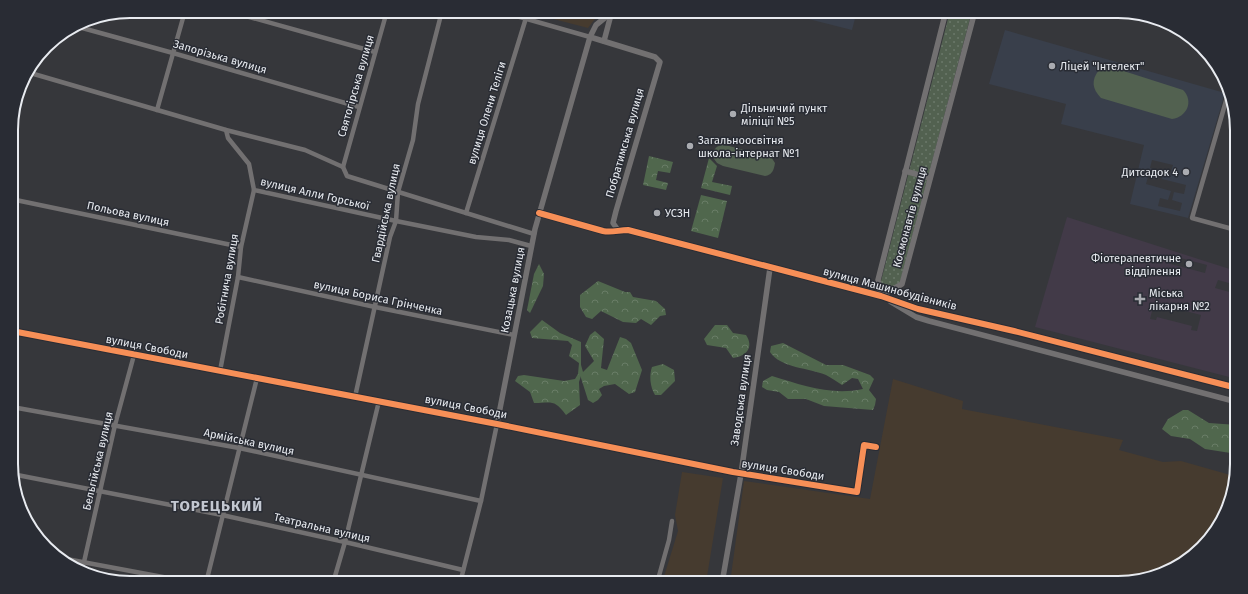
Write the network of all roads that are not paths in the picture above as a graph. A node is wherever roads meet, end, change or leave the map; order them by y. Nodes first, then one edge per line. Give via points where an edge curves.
1 (182, 18) edge
2 (253, 18) edge
3 (385, 18) edge
4 (440, 18) edge
5 (526, 18) joint
6 (605, 18) edge
7 (610, 18) edge
8 (944, 18) edge
9 (973, 18) edge
10 (84, 28) edge
11 (590, 37) junction
12 (604, 41) junction
13 (375, 52) junction
14 (173, 53) junction
15 (33, 74) edge
16 (1226, 101) edge
17 (359, 107) junction
18 (157, 110) junction
19 (226, 130) junction
20 (343, 167) junction
21 (905, 172) junction
22 (930, 178) junction
23 (254, 190) junction
24 (398, 192) junction
25 (18, 200) edge
26 (466, 213) junction
27 (539, 213) junction
28 (396, 221) junction
29 (1230, 228) edge
30 (618, 230) junction
31 (534, 234) junction
32 (241, 246) junction
33 (531, 246) junction
34 (770, 268) junction
35 (238, 277) junction
36 (880, 296) junction
37 (375, 307) junction
38 (18, 333) edge
39 (514, 335) junction
40 (134, 355) junction
41 (220, 371) junction
42 (257, 378) junction
43 (1230, 386) edge
44 (355, 397) junction
45 (1230, 400) edge
46 (379, 401) junction
47 (18, 408) edge
48 (497, 424) junction
49 (115, 425) junction
50 (876, 447) dead end
51 (239, 448) junction
52 (741, 474) junction
53 (19, 475) edge
54 (361, 475) junction
55 (100, 492) junction
56 (481, 501) junction
57 (222, 515) junction
58 (672, 521) dead end
59 (345, 542) junction
60 (72, 560) edge
61 (84, 562) junction
62 (82, 565) edge
63 (463, 570) junction
64 (158, 576) edge
65 (208, 576) edge
66 (335, 576) edge
67 (462, 576) edge
68 (659, 576) edge
69 (723, 576) edge

1 - 14 street
2 - 13 street
3 - 13 street, Святогірська вулиця
4 - 24 street, Гвардійська вулиця via 418,104 413,140
5 - 11 street
5 - 26 street, вулиця Олени Теліги
6 - 11 street, Козацька вулиця via 596,25
7 - 12 street, Козацька вулиця
8 - 21 street, Космонавтів вулиця
9 - 22 street, Космонавтів вулиця
10 - 14 street, Запорізька вулиця
11 - 12 street
11 - 27 street, Козацька вулиця
12 - 30 street, Побратимська вулиця via 656,57 660,62 613,222
13 - 17 street, Святогірська вулиця
14 - 17 street, Запорізька вулиця
14 - 18 street
15 - 18 street, вулиця Алли Горської
16 - 29 street via 1192,218
17 - 20 street, Святогірська вулиця
18 - 19 street, вулиця Алли Горської
19 - 20 street, вулиця Алли Горської via 306,150
19 - 23 street, вулиця Алли Горської via 228,138 249,164
20 - 24 street, вулиця Алли Горської via 347,176
21 - 22 street
21 - 36 street, Космонавтів вулиця via 878,280
22 - 36 street, Космонавтів вулиця via 902,284
23 - 28 street, вулиця Алли Горської
23 - 32 street, Робітнича вулиця
24 - 26 street, вулиця Алли Горської
24 - 28 street, Гвардійська вулиця
25 - 32 street, Польова вулиця
26 - 31 street, вулиця Алли Горської
27 - 30 street, вулиця Машинобудівників via 603,231
27 - 31 street, Козацька вулиця
28 - 33 street, вулиця Алли Горської
28 - 37 street, Гвардійська вулиця via 390,237
30 - 34 street, вулиця Машинобудівників via 628,230
31 - 33 street, Козацька вулиця
32 - 35 street, Робітнича вулиця
33 - 39 street, Козацька вулиця
34 - 36 street, вулиця Машинобудівників
34 - 52 street, Заводська вулиця
35 - 37 street, вулиця Бориса Грінченка
35 - 41 street, Робітнича вулиця
36 - 43 street, вулиця Машинобудівників via 918,309
36 - 45 street, вулиця Машинобудівників via 916,317
37 - 39 street, вулиця Бориса Грінченка
37 - 44 street, Гвардійська вулиця
38 - 40 street, вулиця Свободи
39 - 48 street, Козацька вулиця
40 - 41 street, вулиця Свободи
40 - 49 street, Бельгійська вулиця
41 - 42 street, вулиця Свободи
42 - 44 street, вулиця Свободи
42 - 51 street
44 - 46 street, вулиця Свободи
46 - 48 street, вулиця Свободи
46 - 54 street
47 - 49 street, Армійська вулиця
48 - 52 street, вулиця Свободи
48 - 56 street, Козацька вулиця
49 - 51 street, Армійська вулиця
49 - 55 street, Бельгійська вулиця
50 - 52 street, вулиця Свободи via 864,445 857,492
51 - 54 street, Армійська вулиця
51 - 57 street
52 - 69 street, Заводська вулиця
53 - 55 street, Театральна вулиця
54 - 56 street, Армійська вулиця
54 - 59 street
55 - 57 street, Театральна вулиця
55 - 61 street, Бельгійська вулиця
56 - 63 street, Козацька вулиця
57 - 59 street, Театральна вулиця
57 - 65 street
58 - 68 street
59 - 63 street, Театральна вулиця
59 - 66 street
60 - 61 street
61 - 62 street, Бельгійська вулиця
61 - 64 street
63 - 67 street, Козацька вулиця

